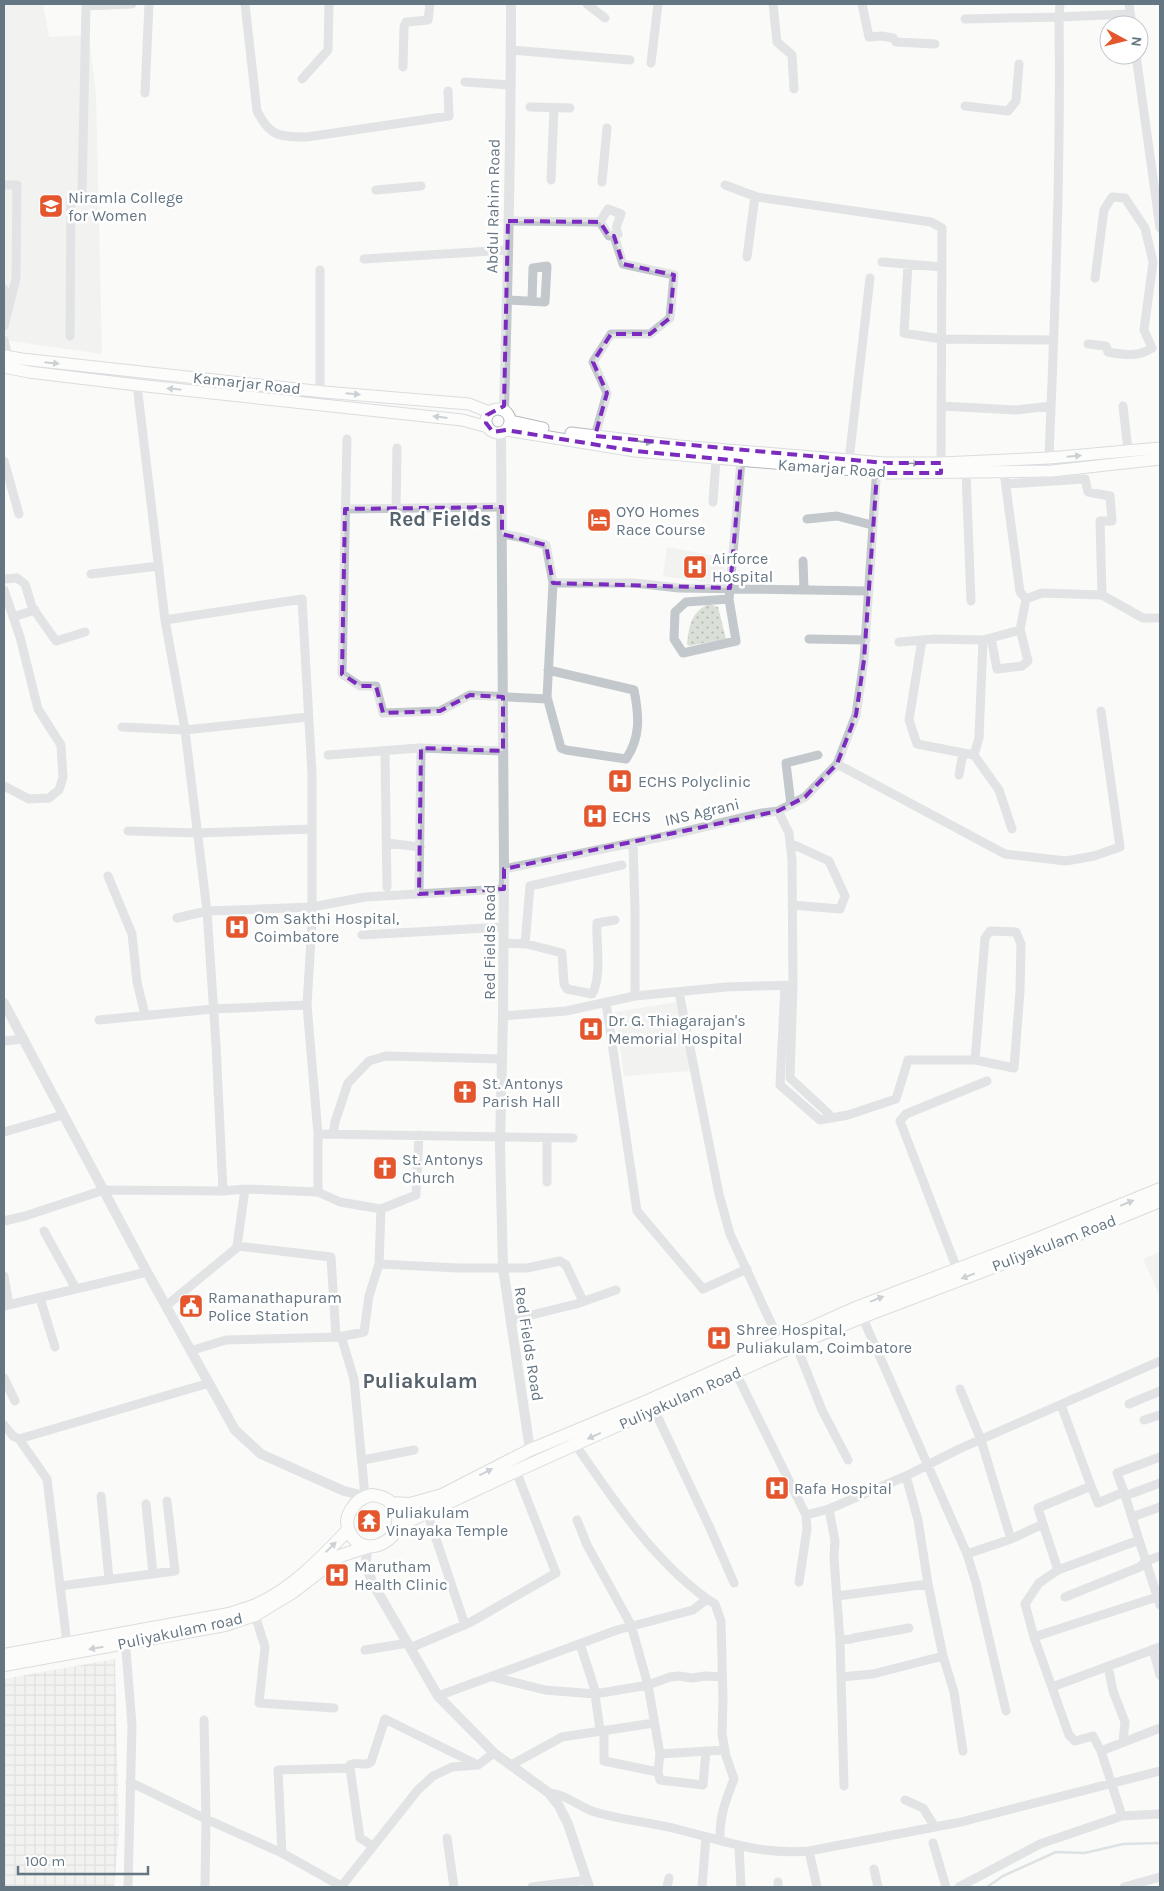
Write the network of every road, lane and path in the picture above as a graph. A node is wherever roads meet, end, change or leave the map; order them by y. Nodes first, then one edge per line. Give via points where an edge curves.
1 (132, 4) edge
2 (149, 4) edge
3 (245, 4) edge
4 (329, 4) edge
5 (430, 4) edge
6 (511, 4) edge
7 (587, 4) edge
8 (658, 4) edge
9 (773, 4) edge
10 (862, 4) edge
11 (1060, 4) edge
12 (1129, 4) edge
13 (1130, 14) joint
14 (1059, 17) junction
15 (605, 18) dead end
16 (965, 19) dead end
17 (935, 44) dead end
18 (511, 50) junction
19 (630, 60) dead end
20 (651, 63) dead end
21 (1019, 64) dead end
22 (1137, 65) edge
23 (403, 67) dead end
24 (302, 79) dead end
25 (465, 82) dead end
26 (511, 85) junction
27 (794, 89) dead end
28 (448, 91) dead end
29 (146, 93) dead end
30 (965, 106) dead end
31 (530, 107) dead end
32 (554, 108) junction
33 (570, 108) dead end
34 (607, 128) dead end
35 (551, 180) dead end
36 (602, 182) dead end
37 (4, 185) edge
38 (725, 185) dead end
39 (421, 186) dead end
40 (376, 190) dead end
41 (755, 196) junction
42 (508, 221) junction
43 (600, 222) junction
44 (1160, 228) edge
45 (614, 236) junction
46 (507, 250) junction
47 (747, 257) dead end
48 (364, 259) dead end
49 (882, 262) dead end
50 (908, 264) junction
51 (942, 267) junction
52 (320, 270) dead end
53 (870, 278) dead end
54 (1095, 278) dead end
55 (4, 289) edge
56 (506, 300) junction
57 (532, 302) dead end
58 (9, 305) junction
59 (4, 326) edge
60 (70, 336) dead end
61 (941, 339) junction
62 (4, 340) edge
63 (1054, 340) junction
64 (1088, 344) dead end
65 (1156, 348) edge
66 (5, 360) edge
67 (137, 385) junction
68 (320, 391) junction
69 (941, 406) junction
70 (1051, 406) junction
71 (1123, 406) dead end
72 (504, 409) junction
73 (489, 412) junction
74 (488, 427) junction
75 (506, 428) junction
76 (595, 436) junction
77 (347, 438) dead end
78 (397, 448) dead end
79 (1160, 448) edge
80 (1128, 450) junction
81 (1049, 458) junction
82 (716, 459) junction
83 (1160, 459) edge
84 (849, 460) junction
85 (4, 461) edge
86 (741, 461) junction
87 (877, 467) junction
88 (941, 468) junction
89 (966, 472) junction
90 (1004, 472) junction
91 (1006, 484) junction
92 (714, 502) dead end
93 (502, 506) junction
94 (396, 508) junction
95 (345, 509) junction
96 (19, 514) dead end
97 (807, 519) dead end
98 (872, 526) junction
99 (502, 534) junction
100 (803, 561) dead end
101 (158, 566) junction
102 (91, 574) dead end
103 (4, 579) edge
104 (553, 584) junction
105 (730, 588) junction
106 (4, 590) edge
107 (804, 590) junction
108 (869, 591) junction
109 (1102, 595) junction
110 (729, 599) junction
111 (1026, 599) junction
112 (971, 602) dead end
113 (35, 610) junction
114 (13, 617) junction
115 (1160, 618) edge
116 (165, 620) junction
117 (1020, 629) junction
118 (85, 632) dead end
119 (809, 639) dead end
120 (987, 639) junction
121 (866, 640) junction
122 (922, 640) junction
123 (899, 642) dead end
124 (548, 670) junction
125 (503, 697) junction
126 (548, 699) junction
127 (1101, 711) dead end
128 (308, 716) junction
129 (122, 727) dead end
130 (185, 730) junction
131 (421, 748) junction
132 (503, 750) junction
133 (385, 751) junction
134 (963, 753) junction
135 (328, 755) dead end
136 (818, 755) dead end
137 (974, 755) junction
138 (837, 764) junction
139 (959, 776) dead end
140 (4, 786) edge
141 (790, 805) junction
142 (778, 811) junction
143 (312, 829) junction
144 (1012, 829) dead end
145 (128, 831) dead end
146 (198, 833) junction
147 (633, 842) junction
148 (387, 843) junction
149 (790, 843) junction
150 (420, 847) junction
151 (622, 865) dead end
152 (504, 869) junction
153 (108, 876) dead end
154 (387, 887) dead end
155 (504, 889) junction
156 (419, 894) junction
157 (792, 905) junction
158 (312, 907) junction
159 (207, 911) junction
160 (176, 918) dead end
161 (615, 920) dead end
162 (504, 927) junction
163 (362, 935) dead end
164 (504, 943) junction
165 (525, 944) junction
166 (789, 986) junction
167 (679, 992) junction
168 (635, 996) junction
169 (4, 1003) edge
170 (606, 1003) junction
171 (307, 1005) junction
172 (213, 1009) junction
173 (145, 1016) junction
174 (503, 1016) junction
175 (99, 1020) dead end
176 (24, 1039) junction
177 (4, 1042) edge
178 (502, 1060) junction
179 (975, 1060) junction
180 (988, 1081) dead end
181 (63, 1114) junction
182 (829, 1114) dead end
183 (4, 1132) edge
184 (318, 1134) junction
185 (334, 1134) junction
186 (419, 1135) junction
187 (500, 1138) junction
188 (547, 1138) junction
189 (572, 1138) dead end
190 (546, 1182) dead end
191 (245, 1189) junction
192 (1160, 1189) edge
193 (104, 1190) junction
194 (223, 1191) junction
195 (318, 1192) junction
196 (1160, 1201) edge
197 (382, 1209) junction
198 (4, 1221) edge
199 (44, 1231) dead end
200 (239, 1246) junction
201 (379, 1264) junction
202 (502, 1268) junction
203 (747, 1269) junction
204 (957, 1269) junction
205 (147, 1272) junction
206 (4, 1276) edge
207 (76, 1289) junction
208 (616, 1290) dead end
209 (40, 1298) junction
210 (583, 1301) junction
211 (7, 1306) edge
212 (166, 1306) junction
213 (860, 1312) junction
214 (511, 1320) junction
215 (339, 1336) junction
216 (796, 1345) junction
217 (782, 1346) junction
218 (55, 1347) dead end
219 (190, 1351) junction
220 (1160, 1361) edge
221 (734, 1368) junction
222 (4, 1378) edge
223 (208, 1383) junction
224 (960, 1390) dead end
225 (1160, 1391) edge
226 (15, 1401) dead end
227 (652, 1404) junction
228 (1128, 1404) dead end
229 (1061, 1405) junction
230 (1160, 1414) edge
231 (1144, 1420) dead end
232 (4, 1425) edge
233 (19, 1439) junction
234 (981, 1440) junction
235 (575, 1444) junction
236 (414, 1450) dead end
237 (530, 1450) junction
238 (1160, 1457) edge
239 (363, 1460) junction
240 (848, 1460) dead end
241 (927, 1464) junction
242 (514, 1465) junction
243 (906, 1476) junction
244 (1160, 1483) edge
245 (1091, 1486) junction
246 (1124, 1494) junction
247 (101, 1496) dead end
248 (365, 1496) junction
249 (167, 1502) dead end
250 (391, 1503) junction
251 (146, 1504) dead end
252 (1160, 1507) edge
253 (828, 1509) junction
254 (427, 1512) junction
255 (806, 1516) junction
256 (1132, 1517) junction
257 (577, 1520) dead end
258 (1043, 1524) junction
259 (398, 1526) junction
260 (348, 1530) junction
261 (1011, 1539) junction
262 (1139, 1540) junction
263 (367, 1547) junction
264 (967, 1554) junction
265 (1160, 1556) edge
266 (1146, 1561) junction
267 (1058, 1570) junction
268 (153, 1574) junction
269 (109, 1580) junction
270 (799, 1582) dead end
271 (734, 1583) dead end
272 (928, 1584) junction
273 (60, 1586) junction
274 (836, 1596) junction
275 (1065, 1597) dead end
276 (707, 1599) junction
277 (1159, 1599) edge
278 (255, 1615) junction
279 (465, 1625) junction
280 (631, 1625) junction
281 (909, 1628) dead end
282 (1034, 1637) junction
283 (125, 1638) junction
284 (840, 1640) junction
285 (67, 1643) junction
286 (580, 1644) junction
287 (409, 1646) junction
288 (1156, 1648) edge
289 (365, 1650) dead end
290 (4, 1655) edge
291 (944, 1656) junction
292 (4, 1665) edge
293 (1108, 1666) junction
294 (1160, 1675) edge
295 (493, 1677) junction
296 (722, 1677) junction
297 (841, 1677) junction
298 (648, 1686) junction
299 (1052, 1687) junction
300 (595, 1694) junction
301 (438, 1696) junction
302 (334, 1708) dead end
303 (1006, 1711) dead end
304 (204, 1720) dead end
305 (654, 1723) junction
306 (1160, 1728) edge
307 (602, 1730) junction
308 (1123, 1742) junction
309 (726, 1750) junction
310 (706, 1751) junction
311 (963, 1751) dead end
312 (1101, 1751) junction
313 (494, 1753) junction
314 (660, 1754) junction
315 (478, 1765) junction
316 (511, 1765) junction
317 (350, 1768) junction
318 (1160, 1771) edge
319 (658, 1772) junction
320 (130, 1782) junction
321 (1113, 1784) junction
322 (844, 1786) dead end
323 (549, 1793) junction
324 (905, 1800) dead end
325 (1160, 1814) edge
326 (1122, 1816) junction
327 (206, 1819) junction
328 (935, 1827) junction
329 (706, 1837) junction
330 (447, 1838) dead end
331 (720, 1840) junction
332 (933, 1843) dead end
333 (373, 1846) junction
334 (739, 1846) junction
335 (809, 1851) junction
336 (282, 1853) junction
337 (874, 1869) dead end
338 (1160, 1876) edge
339 (588, 1883) edge
340 (128, 1887) edge
341 (205, 1887) edge
342 (341, 1887) edge
343 (454, 1887) edge
344 (532, 1887) edge
345 (702, 1887) edge
346 (741, 1887) edge
347 (817, 1887) edge
348 (878, 1887) edge
349 (946, 1887) edge
350 (960, 1887) edge
351 (1124, 1887) edge

1 - 60 street via 86,6 82,194 71,199
2 - 29 street
3 - 28 street via 257,112 272,133 284,138 307,137 449,116
4 - 24 street via 328,50
5 - 23 street via 428,20 406,22
6 - 18 street, Abdul Rahim Road
7 - 15 street
8 - 20 street
9 - 27 street via 777,42 792,55
10 - 17 street via 869,37
11 - 14 street
12 - 13 street
13 - 14 street
14 - 16 street
14 - 63 street
18 - 19 street
18 - 26 street, Abdul Rahim Road
21 - 30 street via 1016,101 1008,111
22 - 44 street
25 - 26 street
26 - 42 street, Abdul Rahim Road
31 - 32 street
32 - 33 street
32 - 35 street
34 - 36 street
37 - 58 street via 17,185 16,279
38 - 41 street
39 - 40 street
41 - 47 street
41 - 51 street via 930,222 942,228
42 - 43 street
42 - 46 street, Abdul Rahim Road
43 - 45 street via 609,236
43 - 45 street via 608,209 621,214 617,220 618,234
45 - 76 street via 623,264 674,275 670,318 650,334 611,334 593,362 607,393
46 - 48 street
46 - 56 street, Abdul Rahim Road
49 - 50 street
50 - 51 street
50 - 61 street via 904,333
51 - 61 street
52 - 68 street
53 - 84 street
54 - 65 street via 1104,210 1112,198 1125,198 1145,228 1153,262 1144,330
55 - 58 street
56 - 57 street
56 - 72 street, Abdul Rahim Road
58 - 59 street
61 - 63 street
61 - 69 street
62 - 66 street
63 - 70 street
64 - 65 street via 1106,346 1108,352 1122,355
66 - 67 main road, Kamarjar Road via 29,372
66 -> 68 main road, Kamarjar Road
74 -> 67 main road, Kamarjar Road via 462,420
67 - 101 street
68 -> 73 main road, Kamarjar Road via 469,404
69 - 70 street via 1016,410
69 - 88 street
70 - 81 street
71 - 80 street
72 - 73 main road via 496,408
72 - 75 main road via 508,412
73 - 74 main road via 486,419
74 - 75 main road via 493,432
75 - 76 main road via 535,427
75 - 82 main road, Kamarjar Road via 635,451
75 - 93 street, Red Fields Road
76 -> 84 main road
77 - 95 street
78 - 94 street
79 - 80 main road
81 -> 80 main road
81 - 88 main road
82 - 86 main road, Kamarjar Road
82 - 92 street
83 - 90 main road, Kamarjar Road via 1052,471
84 - 87 main road
85 - 96 street
86 - 87 main road, Kamarjar Road
86 - 105 street
87 - 88 main road, Kamarjar Road
87 - 98 street, INS Agrani
88 - 89 main road, Kamarjar Road
89 - 90 main road, Kamarjar Road
89 - 112 street
90 - 91 street
91 - 109 street via 1085,479 1088,492 1110,496 1112,521 1100,521
91 - 111 street via 1020,592
93 - 94 street
93 - 99 street, Red Fields Road
94 - 95 street
95 - 125 street via 342,674 360,686 376,686 383,713 440,711 470,695
97 - 98 street via 837,516
98 - 108 street, INS Agrani
99 - 104 street via 546,545
99 - 125 street, Red Fields Road
100 - 107 street
101 - 102 street
101 - 116 street
103 - 113 street via 17,578 25,584
104 - 105 street via 634,583 679,588
104 - 124 street
105 - 107 street
105 - 110 street
106 - 114 street
107 - 108 street
108 - 121 street, INS Agrani
109 - 111 street via 1042,593
109 - 115 street via 1143,618
110 - 110 street via 736,641 683,653 674,639 675,612 686,602
111 - 117 street
113 - 114 street
113 - 118 street via 56,641
114 - 140 street via 38,709 61,745 63,777 59,790 49,798 29,799
116 - 128 street via 302,599
116 - 130 street
117 - 120 street
117 - 120 street via 1028,661 1022,666 997,669
119 - 121 street
120 - 122 street
120 - 137 street via 980,738
121 - 138 street, INS Agrani via 856,716
122 - 123 street
122 - 134 street via 909,720 917,744
124 - 126 street
124 - 126 street via 634,690 639,715 634,747 626,759 561,748
125 - 126 street
125 - 132 street, Red Fields Road
127 - 138 street via 1120,847 1094,856 1066,861 1005,854
128 - 130 street
128 - 143 street
129 - 130 street
130 - 146 street
131 - 132 street
131 - 133 street
131 - 150 street
132 - 152 street, Red Fields Road
133 - 135 street
133 - 148 street
134 - 137 street
134 - 139 street
136 - 141 street via 786,763
137 - 144 street via 999,790
138 - 141 street, INS Agrani via 805,797
141 - 142 street, INS Agrani
142 - 147 street, INS Agrani
142 - 149 street via 789,833
143 - 146 street
143 - 158 street
145 - 146 street
146 - 159 street
147 - 152 street, INS Agrani
147 - 168 street
148 - 150 street
148 - 154 street
149 - 157 street
149 - 157 street via 829,861 845,896 840,909
150 - 156 street
151 - 165 street via 530,886
152 - 155 street, Red Fields Road
153 - 173 street via 132,934 137,982
155 - 156 street
155 - 162 street, Red Fields Road
156 - 158 street via 365,896
157 - 166 street
158 - 159 street
158 - 171 street
159 - 160 street
159 - 172 street
161 - 165 street via 597,923 598,970 592,994 567,989 562,953
162 - 163 street
162 - 164 street, Red Fields Road
164 - 165 street
164 - 174 street, Red Fields Road
166 - 167 street
166 - 179 street via 780,1085 820,1120 848,1115 896,1099 908,1060
166 - 182 street via 790,1078
167 - 168 street
167 - 203 street via 719,1194 730,1234
168 - 170 street
169 - 176 street
170 - 174 street via 566,1011
170 - 203 street via 636,1211 703,1289
171 - 172 street
171 - 184 street
172 - 173 street
172 - 194 street
173 - 175 street
174 - 178 street, Red Fields Road
176 - 177 street
176 - 181 street
178 - 185 street via 386,1056 369,1060 348,1083
178 - 187 street, Red Fields Road
179 - 179 street via 1014,1068 1021,944 1016,932 990,931 985,938
180 - 204 street via 906,1114 900,1121
181 - 183 street
181 - 193 street
184 - 185 street
184 - 195 street
185 - 186 street
186 - 187 street
186 - 197 street via 416,1195
187 - 188 street
187 - 202 street, Red Fields Road
188 - 189 street
188 - 190 street
191 - 194 street
191 - 195 street
191 - 200 street
204 -> 192 main road, Puliyakulam Road
193 - 194 street
193 - 198 street
193 - 205 street
195 - 197 street via 340,1202
196 -> 213 main road, Puliyakulam Road via 1067,1239
197 - 201 street
199 - 207 street
200 - 212 street
200 - 215 street via 331,1257
201 - 202 street
201 - 215 street via 369,1296 364,1332
202 - 210 street via 526,1268 560,1261 566,1265
202 - 214 street, Red Fields Road
203 - 217 street
213 -> 204 main road, Puliyakulam Road
205 - 207 street
205 - 212 street
206 - 211 street
207 - 209 street
208 - 210 street
209 - 211 street
209 - 218 street
210 - 214 street
212 - 219 street
213 - 216 main road, Puliyakulam Road
213 - 217 main road, Puliyakulam Road
213 - 241 street
214 - 237 street, Red Fields Road
215 - 219 street via 226,1340
215 - 239 street via 354,1379
216 - 217 main road, Puliyakulam Road
216 - 240 street via 822,1410
217 - 221 main road, Puliyakulam Road
219 - 223 street
220 - 229 street
221 - 227 main road, Puliyakulam Road
221 - 255 street
222 - 226 street
223 - 233 street
223 - 248 street via 235,1430 261,1454
224 - 234 street
225 - 228 street
227 -> 235 main road, Puliyakulam Road
227 - 237 main road, Puliyakulam Road
227 - 271 street
229 - 234 street
229 - 245 street
230 - 231 street
232 - 233 street via 12,1436
233 - 273 street via 47,1479
234 - 241 street
234 - 261 street
235 - 242 main road, Puliyakulam Road
235 - 276 street via 616,1504 654,1550
236 - 239 street
237 - 242 main road, Puliyakulam Road
238 - 246 street via 1117,1473
239 - 248 street
241 - 243 street
241 - 264 street
250 -> 242 main road via 410,1504 442,1495
242 - 254 main road, Puliyakulam Road
242 - 279 street via 556,1573
243 - 253 street
243 - 272 street via 918,1520
244 - 246 street
245 - 246 street via 1098,1503
245 - 258 street via 1038,1508
246 - 256 street
247 - 269 street
248 - 250 main road via 379,1496
248 - 260 main road via 352,1506
249 - 268 street via 175,1571
250 - 259 main road
251 - 268 street
252 - 256 street
253 - 255 street
253 - 274 street via 835,1541
254 - 259 main road, Puliyakulam Road
254 - 279 street
255 - 270 street
256 - 262 street
257 - 280 street via 587,1545
258 - 261 street
258 - 267 street
259 - 263 main road, Puliyakulam road via 385,1543
260 - 263 main road via 355,1540
283 -> 260 main road, Puliyakulam road via 259,1604 314,1565
261 - 264 street
262 - 266 street
262 - 267 street
263 - 278 main road, Puliyakulam road via 340,1556 293,1592
263 - 287 street via 366,1565 372,1582
264 - 303 street
265 - 266 street
266 - 275 street via 1140,1567
266 - 277 street
267 - 282 street via 1039,1583 1025,1604
268 - 269 street
269 - 273 street
272 - 274 street
272 - 291 street
273 - 285 street
274 - 284 street
276 - 280 street via 693,1610
276 - 296 street via 715,1604 721,1621
277 - 282 street
278 - 283 main road, Puliyakulam road via 224,1625
278 - 302 street via 265,1646 260,1702
279 - 287 street
280 - 286 street
280 - 298 street
281 - 284 street
282 - 299 street
283 - 285 main road, Puliyakulam road
283 -> 292 main road, Puliyakulam road
283 - 320 street via 132,1725
284 - 297 street
285 - 290 main road, Puliyakulam road
286 - 295 street
286 - 300 street
287 - 289 street
287 - 301 street
288 - 293 street
288 - 294 street
291 - 297 street via 873,1674
291 - 311 street via 954,1692
293 - 299 street
293 - 308 street via 1125,1722
295 - 300 street via 545,1690
295 - 301 street
296 - 298 street via 670,1677
296 - 309 street via 722,1734
297 - 322 street
298 - 300 street
298 - 305 street
299 - 312 street via 1069,1735 1076,1741 1093,1736
300 - 307 street
301 - 313 street
304 - 327 street
305 - 307 street
305 - 314 street
306 - 308 street
307 - 316 street via 562,1738
307 - 319 street via 604,1761
308 - 312 street
309 - 310 street
309 - 331 street via 734,1778 719,1826
310 - 314 street
310 - 319 street via 702,1785 660,1780
312 - 321 street
313 - 315 street
313 - 316 street
314 - 319 street
315 - 317 street via 386,1719 372,1762 366,1765 353,1763
315 - 333 street via 452,1767 433,1776
316 - 323 street
317 - 333 street via 360,1838
317 - 336 street via 278,1770
318 - 321 street
320 - 327 street
320 - 340 street
321 - 326 street
321 - 328 street
323 - 329 street via 593,1812
323 - 339 street via 568,1824
324 - 328 street via 923,1808
325 - 326 street
326 - 350 street via 1040,1844
327 - 336 street
327 - 341 street
328 - 335 street
329 - 331 street
329 - 345 street
330 - 343 street
331 - 334 street
332 - 349 street
333 - 342 street
334 - 335 street via 770,1852
334 - 346 street
335 - 347 street
336 - 342 street
337 - 348 street
338 - 351 street
339 - 344 street

